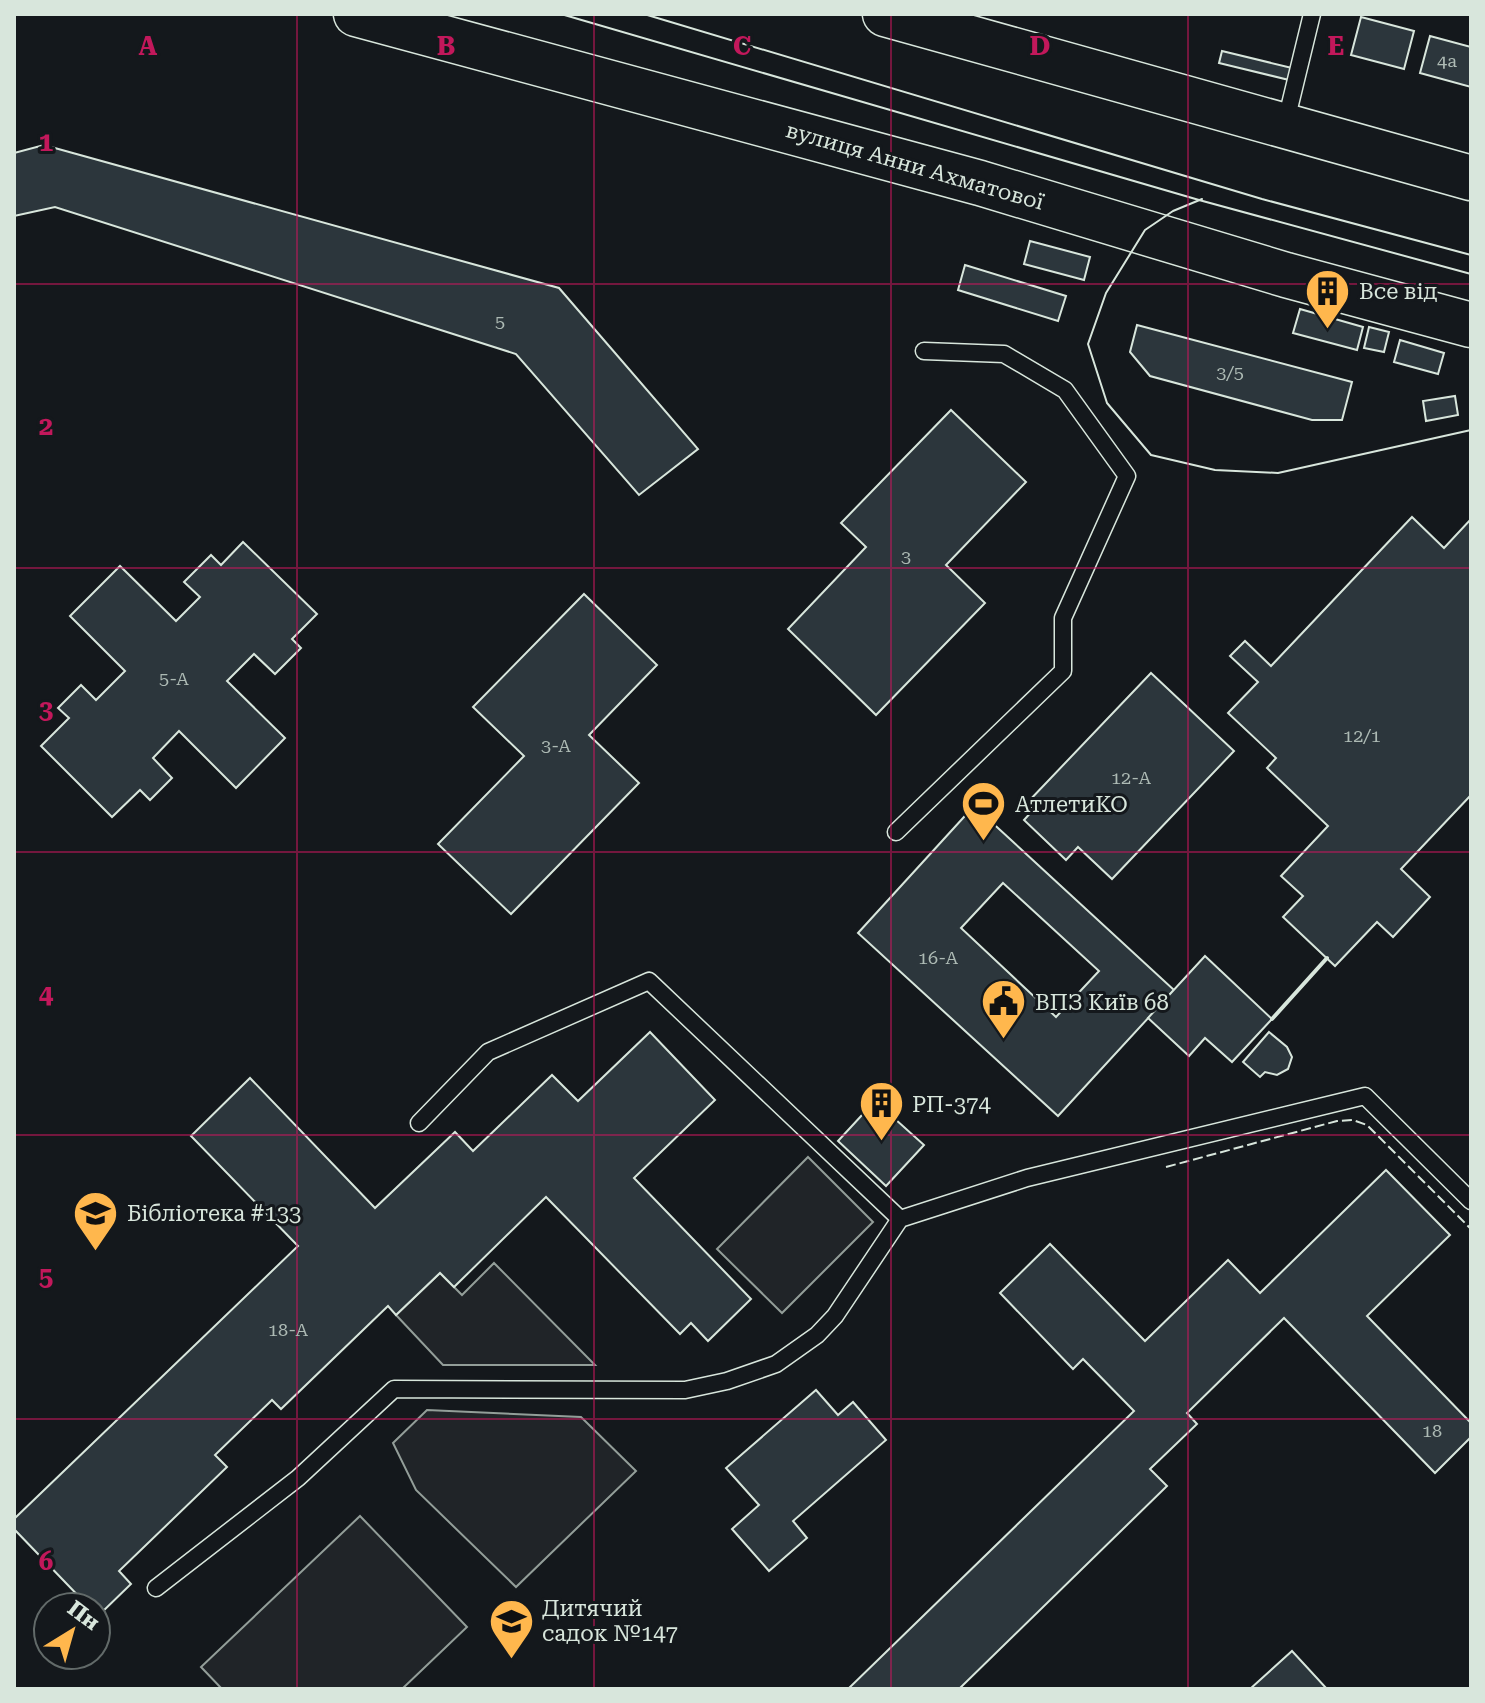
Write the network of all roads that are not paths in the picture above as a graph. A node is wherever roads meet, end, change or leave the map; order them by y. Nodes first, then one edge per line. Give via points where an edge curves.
1 (356, 14) edge
2 (885, 14) edge
3 (1312, 14) edge
4 (1285, 127) junction
5 (1471, 178) edge
6 (1471, 325) edge
7 (924, 351) dead end
8 (896, 832) dead end
9 (419, 1123) dead end
10 (1471, 1201) edge
11 (900, 1219) junction
12 (156, 1588) dead end

1 - 6 main road, вулиця Анни Ахматової via 980,183
2 - 4 main road
3 - 4 lane
4 - 5 main road
7 - 8 lane via 1004,354 1065,390 1127,476 1063,618 1063,671
9 - 11 lane via 488,1052 649,981
10 - 11 lane via 1365,1096 1027,1178
11 - 12 lane via 835,1316 776,1364 685,1390 394,1389 298,1478

